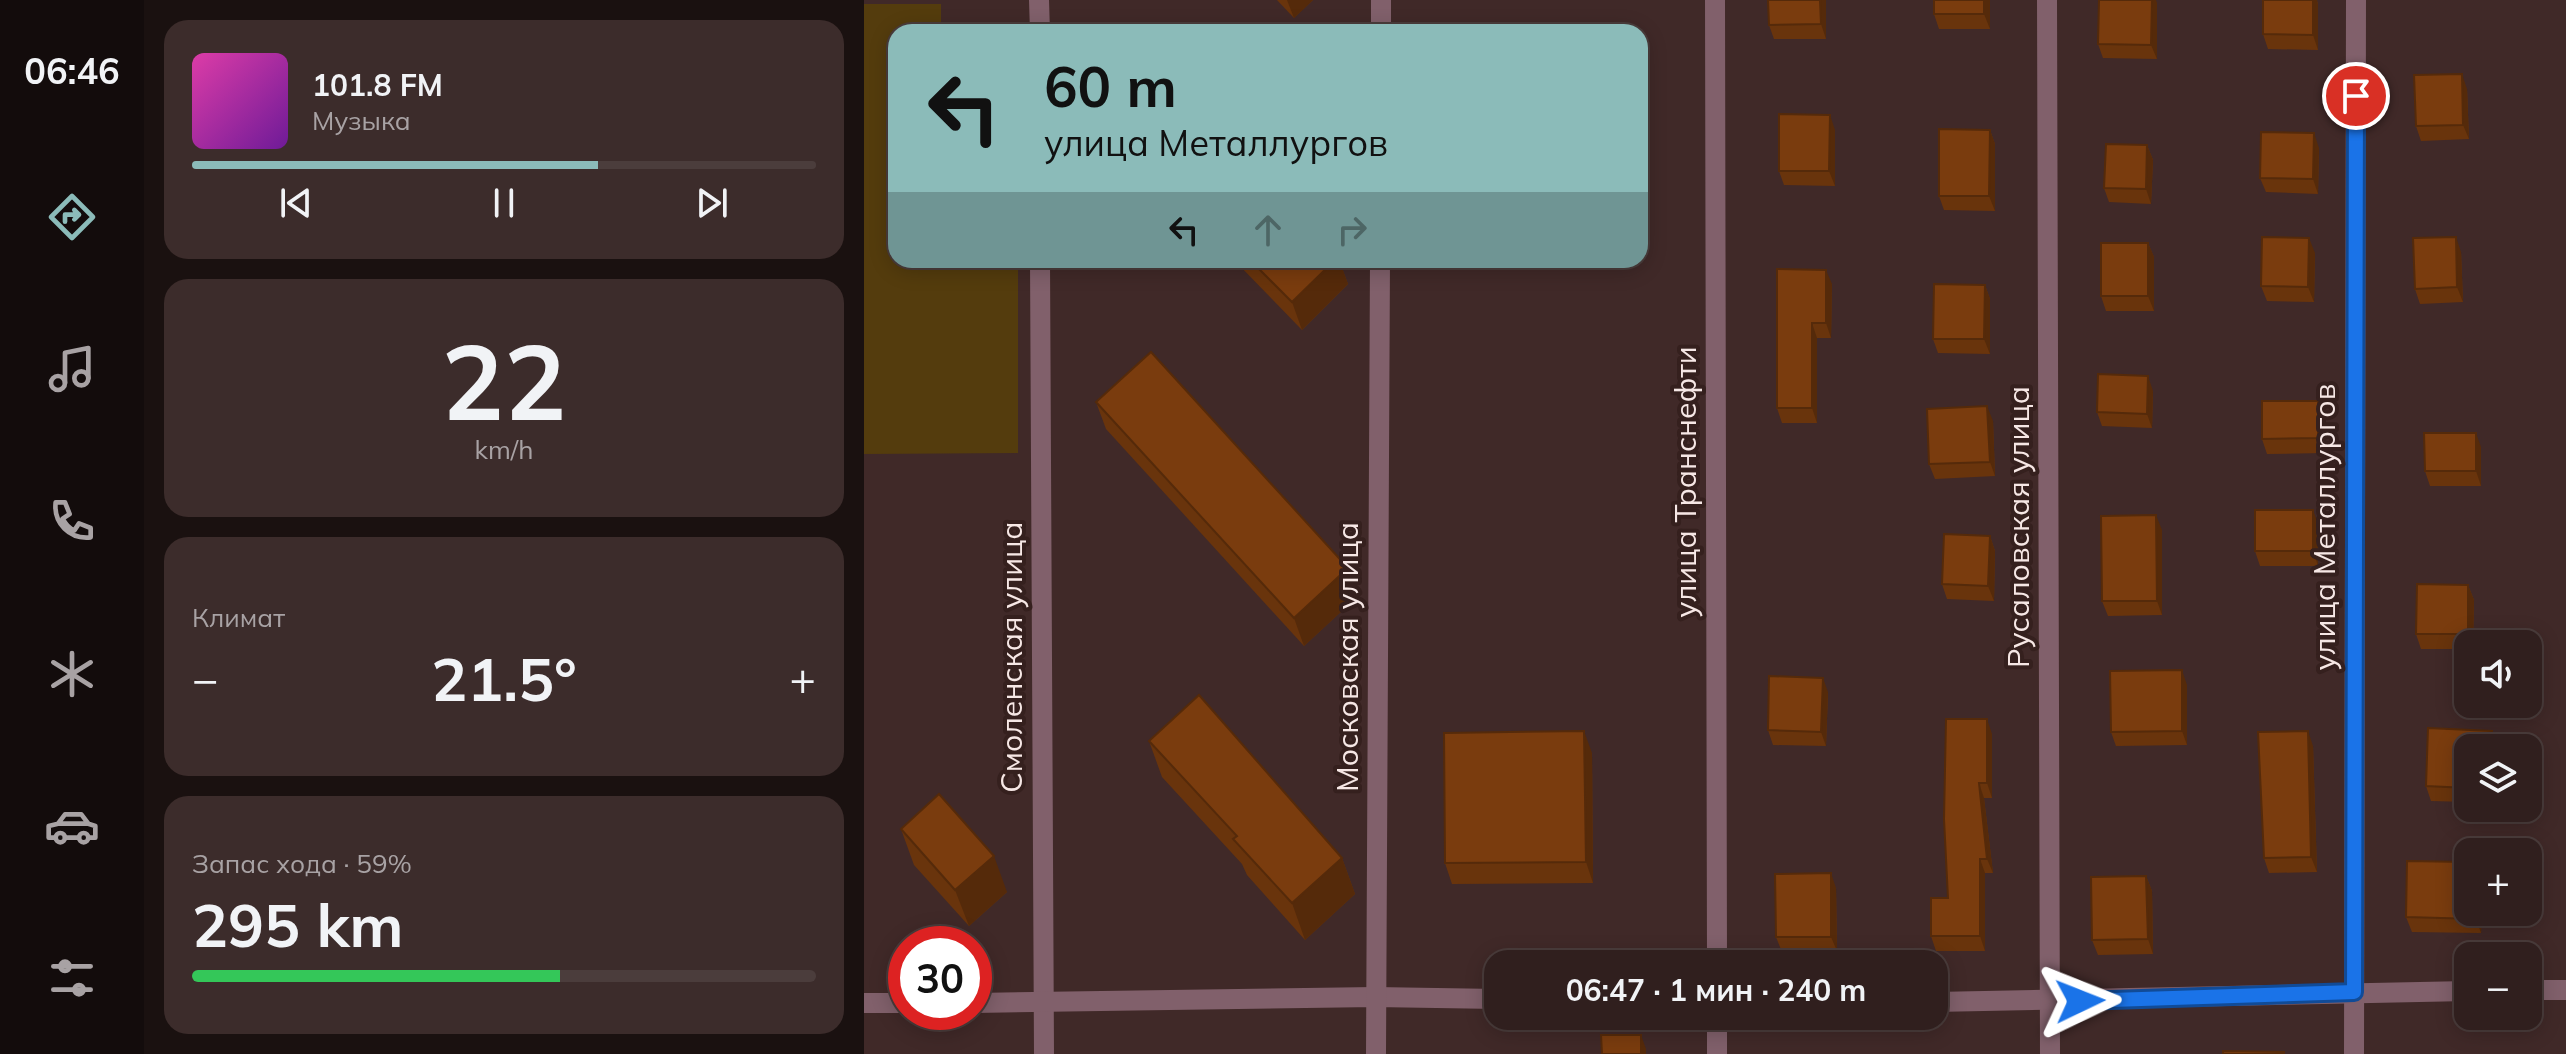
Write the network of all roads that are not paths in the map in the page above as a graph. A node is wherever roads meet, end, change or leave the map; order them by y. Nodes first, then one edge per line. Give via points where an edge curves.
1 (1039, 0) edge
2 (1381, 0) edge
3 (1715, 0) edge
4 (2047, 0) edge
5 (2356, 0) edge
6 (1040, 24) edge
7 (1381, 24) edge
8 (1040, 268) edge
9 (1380, 268) edge
10 (1717, 950) edge
11 (2542, 990) edge
12 (2566, 990) edge
13 (2454, 991) edge
14 (2354, 992) junction
15 (1375, 997) junction
16 (1484, 999) edge
17 (1948, 1002) edge
18 (2050, 1002) junction
19 (864, 1003) edge
20 (888, 1003) edge
21 (992, 1003) edge
22 (1044, 1003) junction
23 (1717, 1030) edge
24 (1044, 1054) edge
25 (1376, 1054) edge
26 (1717, 1054) edge
27 (2050, 1054) edge
28 (2354, 1054) edge

1 - 6 street
2 - 7 street
3 - 10 street, улица Транснефти
4 - 18 street, Русаловская улица
5 - 14 street, улица Металлургов
8 - 22 street, Смоленская улица
9 - 15 street, Московская улица
11 - 12 street
13 - 14 street
14 - 18 street
14 - 28 street, улица Металлургов
15 - 16 street
15 - 22 street
15 - 25 street, Московская улица
17 - 18 street
18 - 27 street, Русаловская улица
19 - 20 street
21 - 22 street
22 - 24 street, Смоленская улица
23 - 26 street

